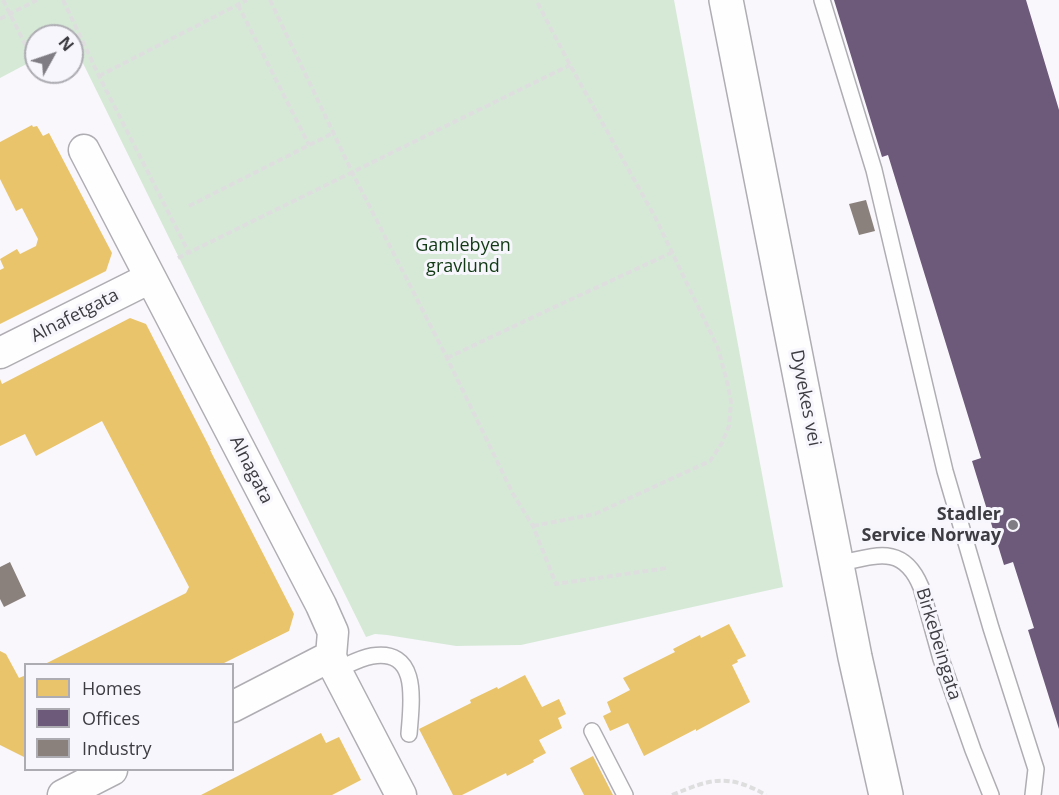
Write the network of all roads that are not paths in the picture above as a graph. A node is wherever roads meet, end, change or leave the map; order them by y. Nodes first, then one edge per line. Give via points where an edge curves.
1 (726, 0) edge
2 (822, 0) edge
3 (84, 150) dead end
4 (149, 275) junction
5 (0, 353) edge
6 (837, 564) junction
7 (334, 663) junction
8 (234, 706) edge
9 (592, 731) dead end
10 (409, 734) dead end
11 (110, 771) edge
12 (63, 795) edge
13 (400, 795) edge
14 (625, 795) edge
15 (886, 795) edge
16 (991, 795) edge
17 (1033, 795) edge

1 - 6 street, Dyvekes vei
2 - 17 lane via 874,170 945,471 1036,770
3 - 4 street, Alnagata
4 - 5 street, Alnafetgata
4 - 7 street, Alnagata via 321,605 333,632
6 - 15 street, Dyvekes vei
6 - 16 lane, Birkebeingata via 890,555 917,576 945,669
7 - 8 street
7 - 10 lane via 388,655 398,661 410,678 412,690
7 - 13 street, Alnagata
9 - 14 lane
11 - 12 street

